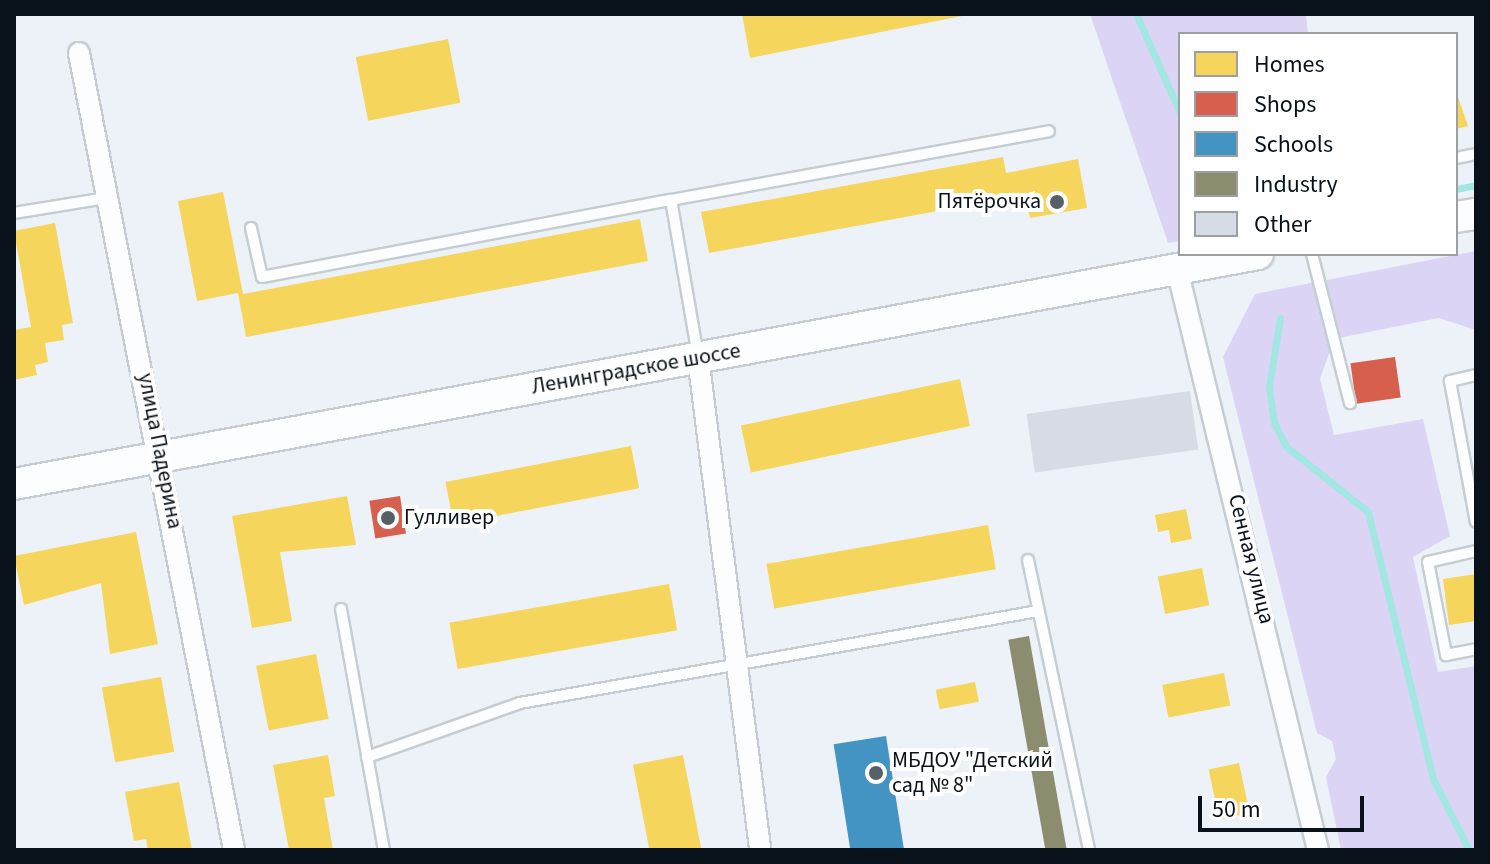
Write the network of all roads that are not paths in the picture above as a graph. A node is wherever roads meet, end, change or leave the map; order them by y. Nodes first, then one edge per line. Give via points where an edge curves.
1 (79, 53) dead end
2 (1049, 131) dead end
3 (109, 198) junction
4 (671, 200) junction
5 (14, 213) edge
6 (251, 228) dead end
7 (1247, 256) edge
8 (1313, 256) edge
9 (1177, 269) junction
10 (698, 357) junction
11 (1476, 375) edge
12 (1350, 403) dead end
13 (162, 456) junction
14 (14, 484) edge
15 (1476, 522) edge
16 (1476, 551) edge
17 (1028, 560) dead end
18 (341, 609) dead end
19 (1038, 611) junction
20 (1476, 649) edge
21 (737, 662) junction
22 (367, 757) junction
23 (234, 850) edge
24 (384, 850) edge
25 (760, 850) edge
26 (1089, 850) edge
27 (1318, 850) edge

1 - 3 street, улица Падерина
2 - 4 lane
3 - 5 lane
3 - 13 street, улица Падерина
4 - 6 lane via 262,277
4 - 10 lane
7 - 9 main road, Ленинградское шоссе
8 - 12 lane
9 - 10 main road, Ленинградское шоссе
9 - 27 street, Сенная улица
10 - 13 main road, Ленинградское шоссе
10 - 21 street
11 - 15 lane via 1450,381
13 - 14 main road, Ленинградское шоссе
13 - 23 street, улица Падерина
16 - 20 lane via 1428,562 1446,655
17 - 19 lane
18 - 22 lane
19 - 21 lane
19 - 26 lane
21 - 22 lane via 520,703
21 - 25 street
22 - 24 lane

